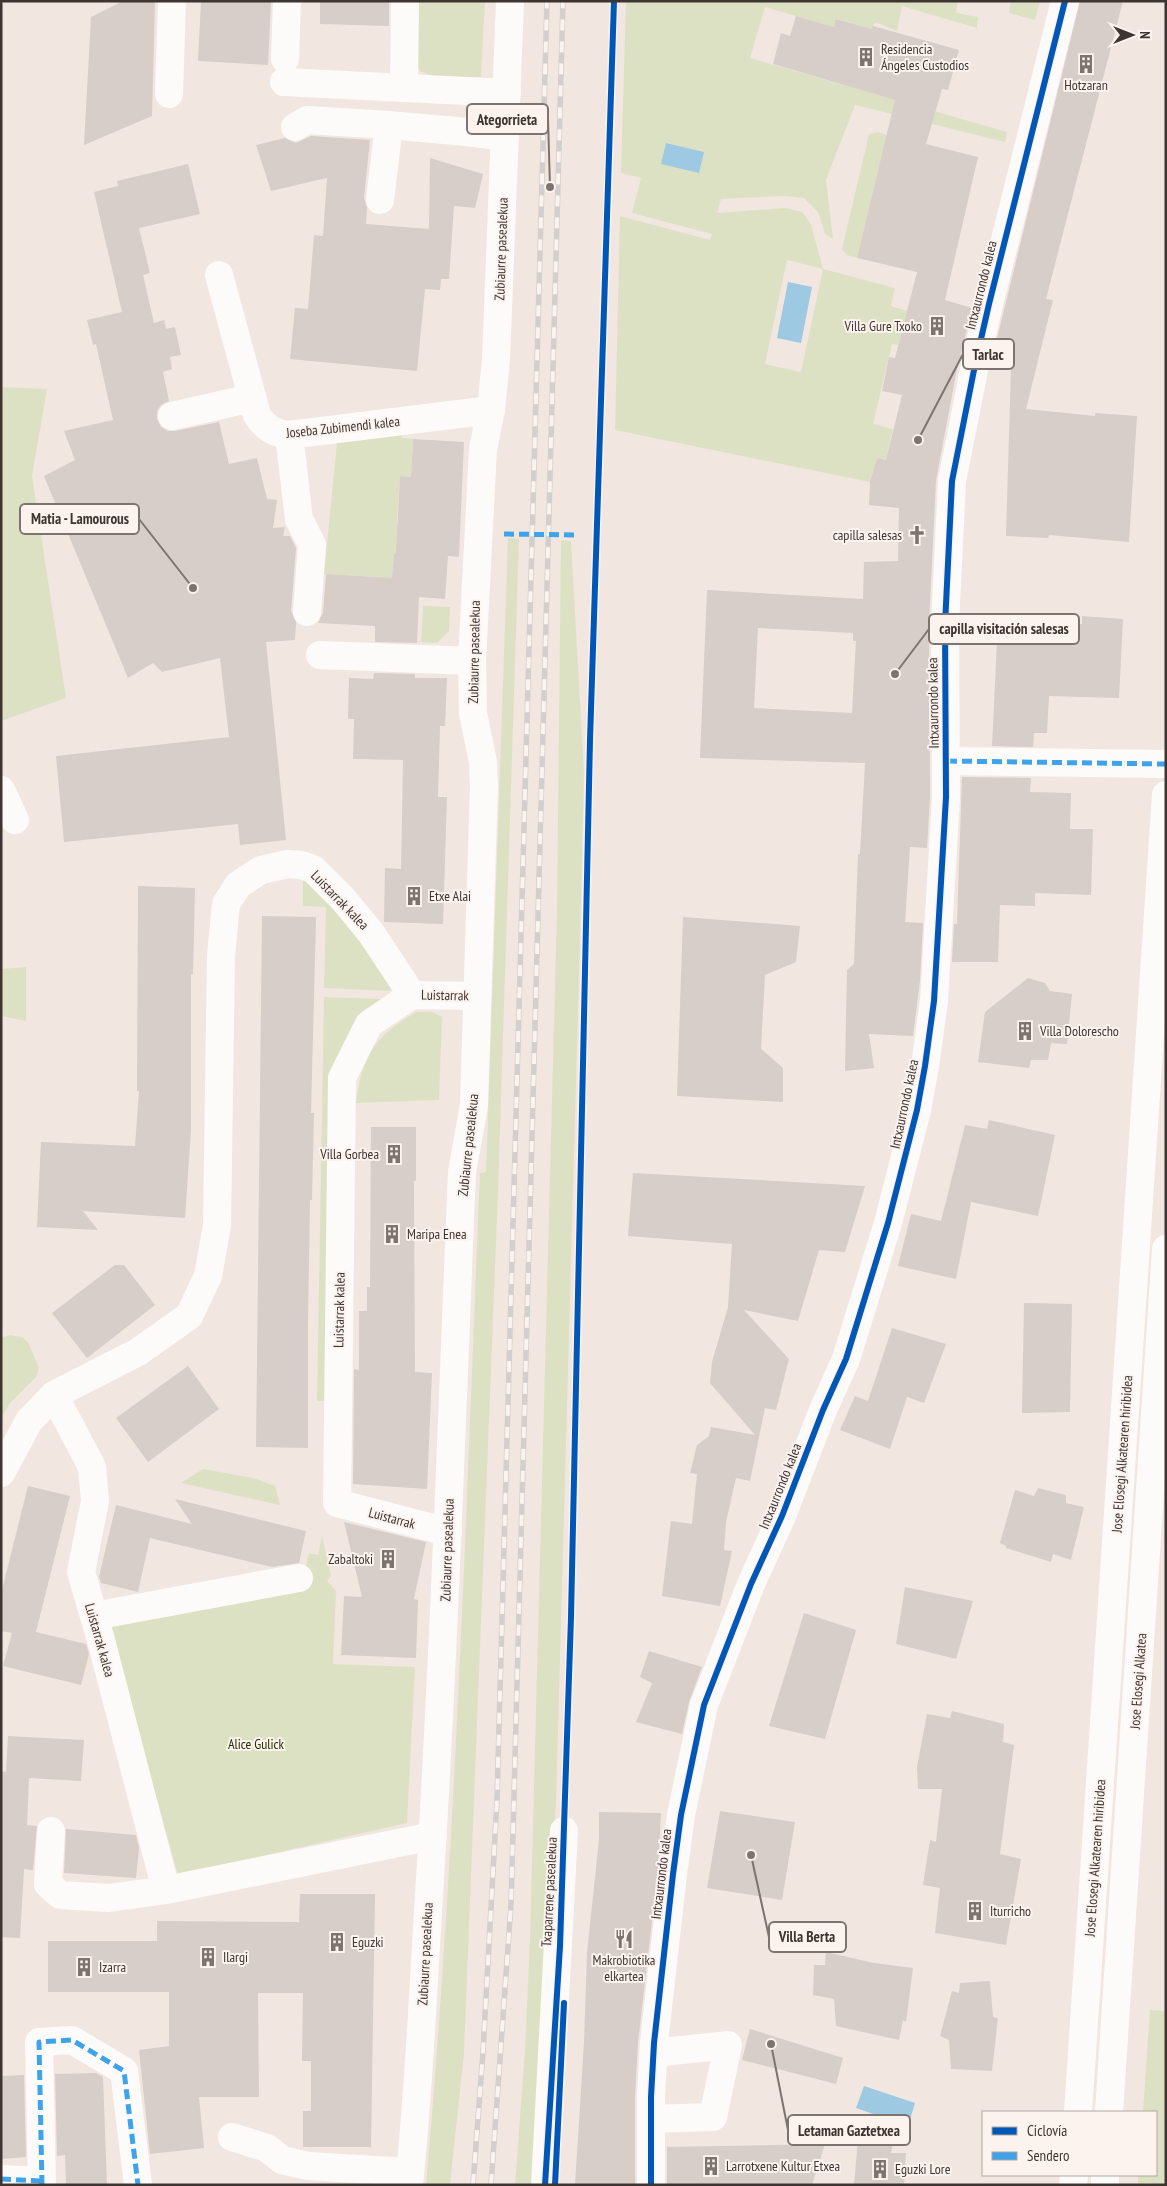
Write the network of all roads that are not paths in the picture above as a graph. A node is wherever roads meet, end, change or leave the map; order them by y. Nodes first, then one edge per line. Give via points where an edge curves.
1 (172, 1) edge
2 (287, 1) edge
3 (406, 1) edge
4 (510, 1) edge
5 (1065, 1) edge
6 (404, 88) junction
7 (507, 93) junction
8 (168, 94) dead end
9 (389, 125) junction
10 (295, 127) dead end
11 (505, 137) junction
12 (380, 200) dead end
13 (219, 275) dead end
14 (252, 398) junction
15 (491, 410) junction
16 (172, 416) dead end
17 (289, 435) junction
18 (307, 612) dead end
19 (320, 654) dead end
20 (472, 661) junction
21 (947, 760) junction
22 (1166, 764) edge
23 (1, 790) edge
24 (1166, 795) edge
25 (15, 820) dead end
26 (412, 995) junction
27 (477, 996) junction
28 (1166, 1249) edge
29 (54, 1395) junction
30 (1, 1474) edge
31 (337, 1503) joint
32 (448, 1532) junction
33 (299, 1578) dead end
34 (94, 1616) junction
35 (564, 1831) dead end
36 (51, 1832) dead end
37 (432, 1836) junction
38 (166, 1890) junction
39 (654, 2053) junction
40 (1078, 2111) edge
41 (1110, 2111) edge
42 (651, 2119) junction
43 (232, 2137) dead end
44 (409, 2178) edge
45 (1, 2179) edge
46 (42, 2183) edge
47 (138, 2185) edge
48 (545, 2185) edge
49 (651, 2185) edge

1 - 8 street
2 - 6 street via 285,71
3 - 6 street
4 - 7 street, Zubiaurre pasealekua
5 - 21 street, Intxaurrondo kalea via 983,330 952,481 945,625
6 - 7 street
7 - 11 street, Zubiaurre pasealekua
9 - 10 street via 307,120
9 - 11 street
9 - 12 street
11 - 15 street, Zubiaurre pasealekua
13 - 14 street, Joseba Zubimendi kalea
14 - 16 street
14 - 17 street, Joseba Zubimendi kalea via 262,424 270,430
15 - 17 street, Joseba Zubimendi kalea
15 - 20 street, Zubiaurre pasealekua via 483,449
17 - 18 street via 299,519 312,545
19 - 20 street
20 - 27 street, Zubiaurre pasealekua via 473,713 484,785
21 - 22 street
21 - 39 street, Intxaurrondo kalea via 934,1001 917,1110 888,1223 846,1359 704,1705 672,1874
23 - 25 street
24 - 40 street, Jose Elosegi Alkatearen hiribidea
26 - 27 street, Luistarrak
26 - 29 street, Luistarrak kalea via 371,933 313,869 288,864 261,870 238,885 226,904 221,956 217,1225 208,1276 189,1316 138,1352
26 - 31 street, Luistarrak kalea via 370,1024 342,1078
27 - 32 street, Zubiaurre pasealekua via 474,1105 462,1172
28 - 41 street, Jose Elosegi Alkatea
29 - 30 street, Luistarrak kalea via 29,1422
29 - 34 street, Luistarrak kalea via 92,1467 95,1501 81,1572
31 - 32 street, Luistarrak
32 - 37 street, Zubiaurre pasealekua
33 - 34 street
34 - 38 street, Luistarrak kalea
35 - 48 street, Txaparrene pasealekua
36 - 38 street via 48,1884 60,1895 109,1898
37 - 38 street
37 - 44 street, Zubiaurre pasealekua
39 - 42 street, Intxaurrondo kalea
39 - 42 street via 728,2045 713,2117
42 - 49 street, Intxaurrondo kalea
43 - 44 street via 267,2148 282,2160
45 - 46 street
46 - 47 street via 39,2042 72,2040 124,2071

